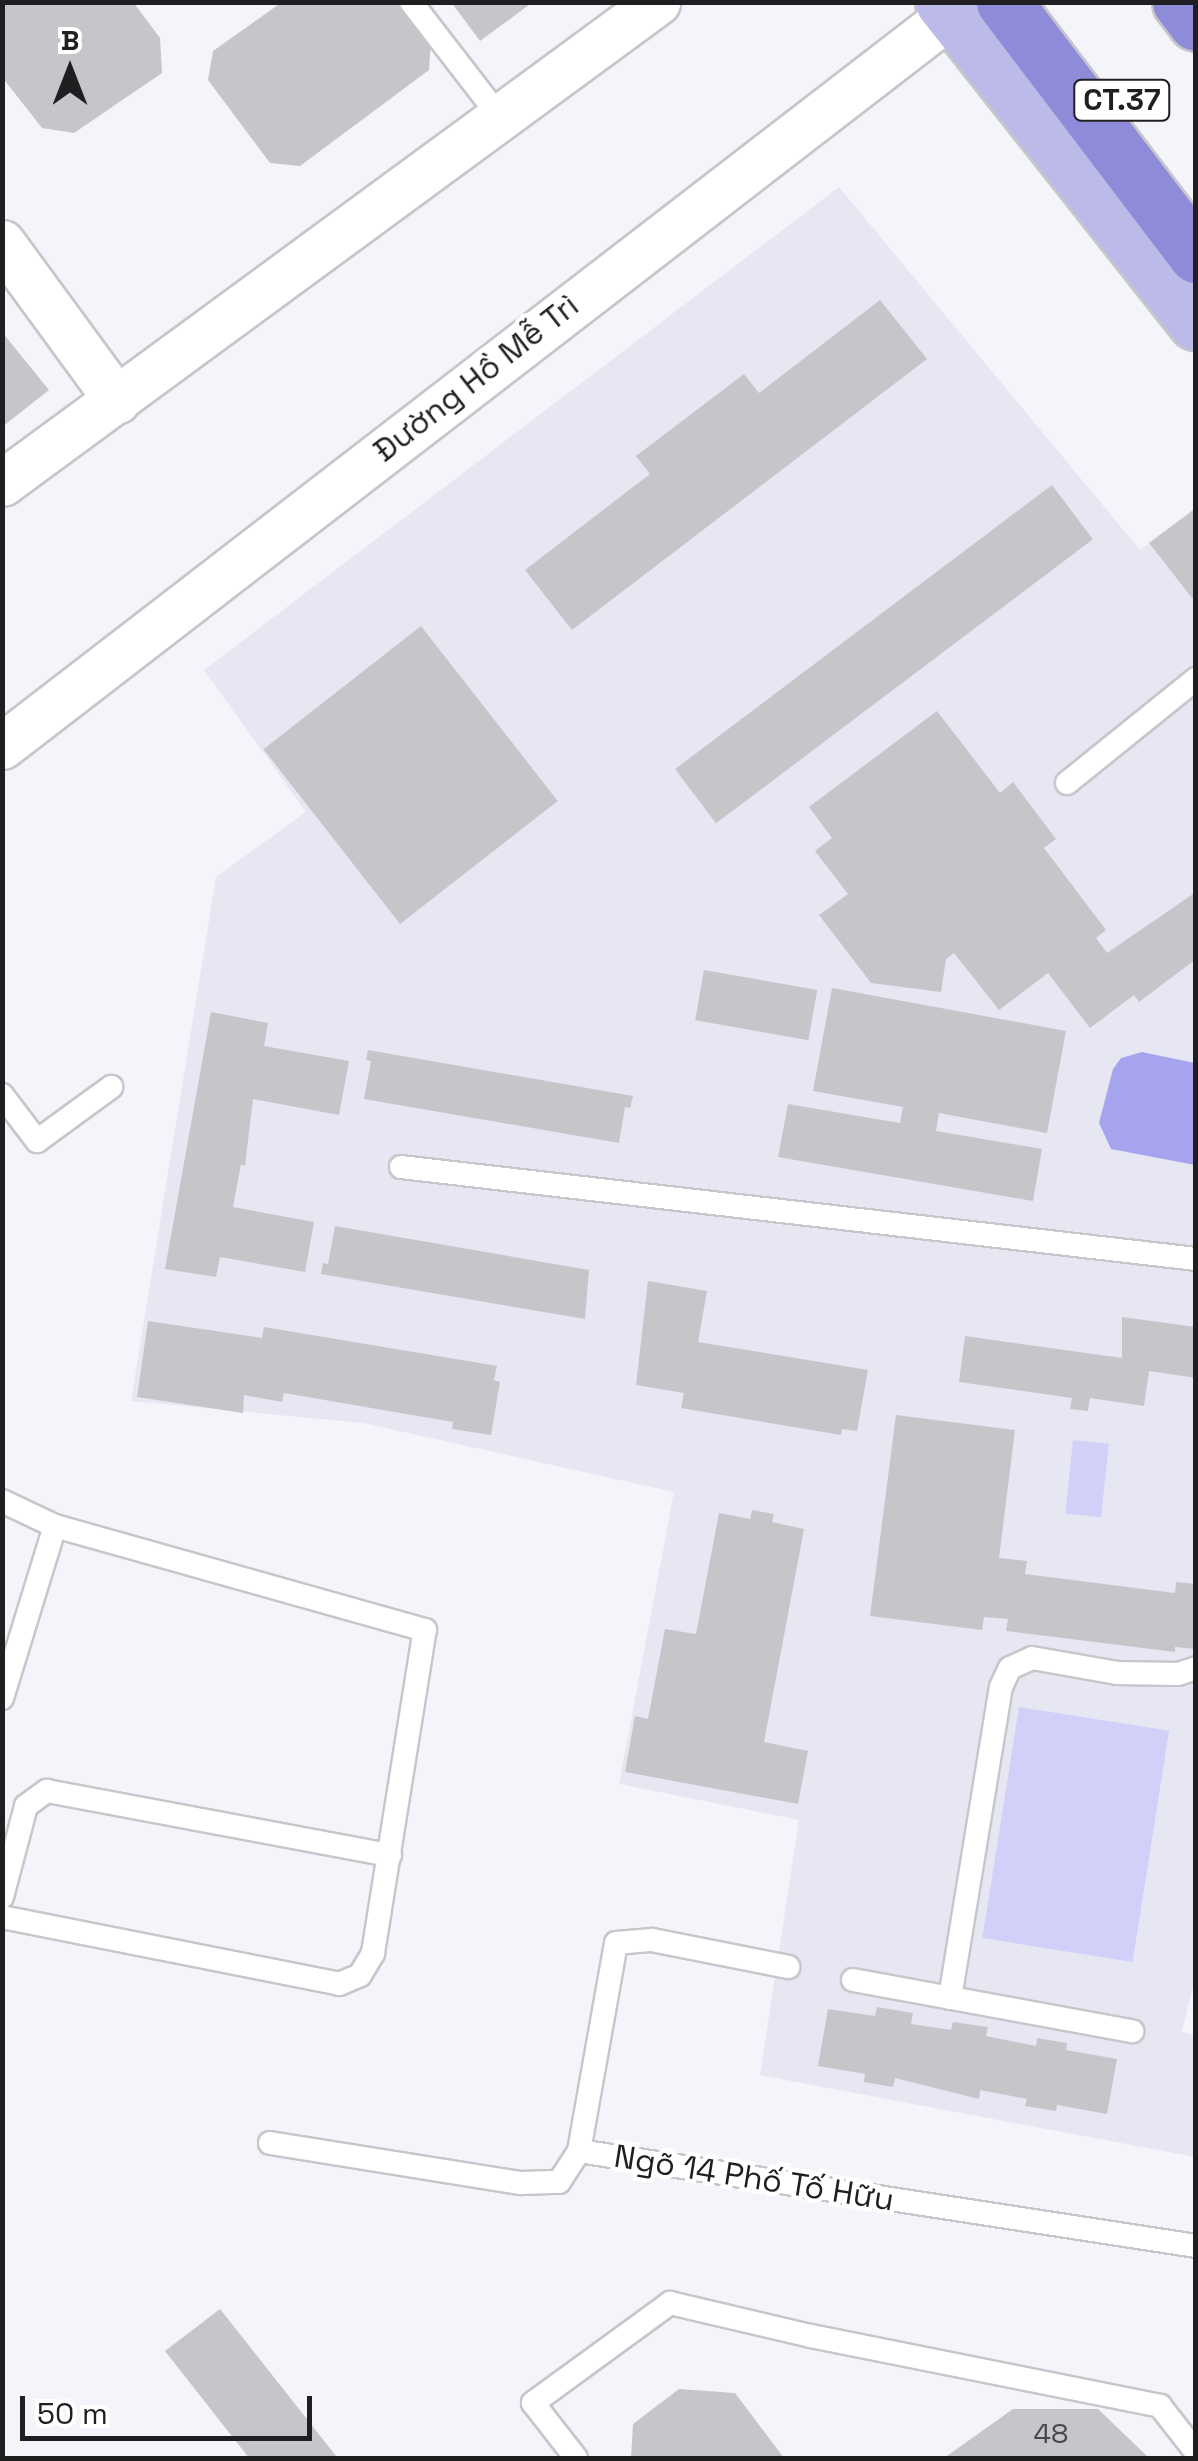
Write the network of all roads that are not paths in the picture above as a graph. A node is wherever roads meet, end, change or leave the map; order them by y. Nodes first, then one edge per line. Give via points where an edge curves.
1 (410, 2) edge
2 (657, 2) edge
3 (1004, 2) edge
4 (1048, 2) edge
5 (1180, 2) edge
6 (948, 8) edge
7 (1196, 23) edge
8 (499, 116) junction
9 (1196, 197) edge
10 (2, 243) edge
11 (1196, 255) edge
12 (1196, 322) edge
13 (117, 400) junction
14 (2, 483) edge
15 (1196, 679) edge
16 (2, 746) edge
17 (1067, 783) dead end
18 (111, 1088) dead end
19 (2, 1095) edge
20 (402, 1167) dead end
21 (1196, 1259) edge
22 (2, 1501) edge
23 (55, 1526) junction
24 (1196, 1668) edge
25 (2, 1698) edge
26 (390, 1856) junction
27 (2, 1896) edge
28 (2, 1916) edge
29 (788, 1967) dead end
30 (853, 1980) dead end
31 (950, 1998) junction
32 (1132, 2031) dead end
33 (270, 2143) dead end
34 (579, 2151) junction
35 (1196, 2246) edge
36 (1196, 2452) edge
37 (576, 2458) edge

1 - 8 lane
2 - 8 street
3 - 11 highway
4 - 9 highway, CT.37
5 - 7 highway
6 - 12 main road
6 - 16 street, Đường Hồ Mễ Trì
8 - 13 street
10 - 13 street
13 - 14 street
15 - 17 lane
18 - 19 lane via 37,1141
20 - 21 lane
22 - 23 lane
23 - 25 lane
23 - 26 lane via 425,1630
24 - 31 lane via 1116,1673 1032,1658 1010,1668 1001,1687
26 - 27 lane via 48,1792 26,1806
26 - 28 lane via 374,1953 360,1975 339,1984
29 - 34 lane via 652,1940 616,1943
30 - 31 lane
31 - 32 lane
33 - 34 lane, Ngõ 14 Phố Tố Hữu via 521,2182 559,2182
34 - 35 lane, Ngõ 14 Phố Tố Hữu
36 - 37 lane via 1160,2406 670,2303 532,2403

